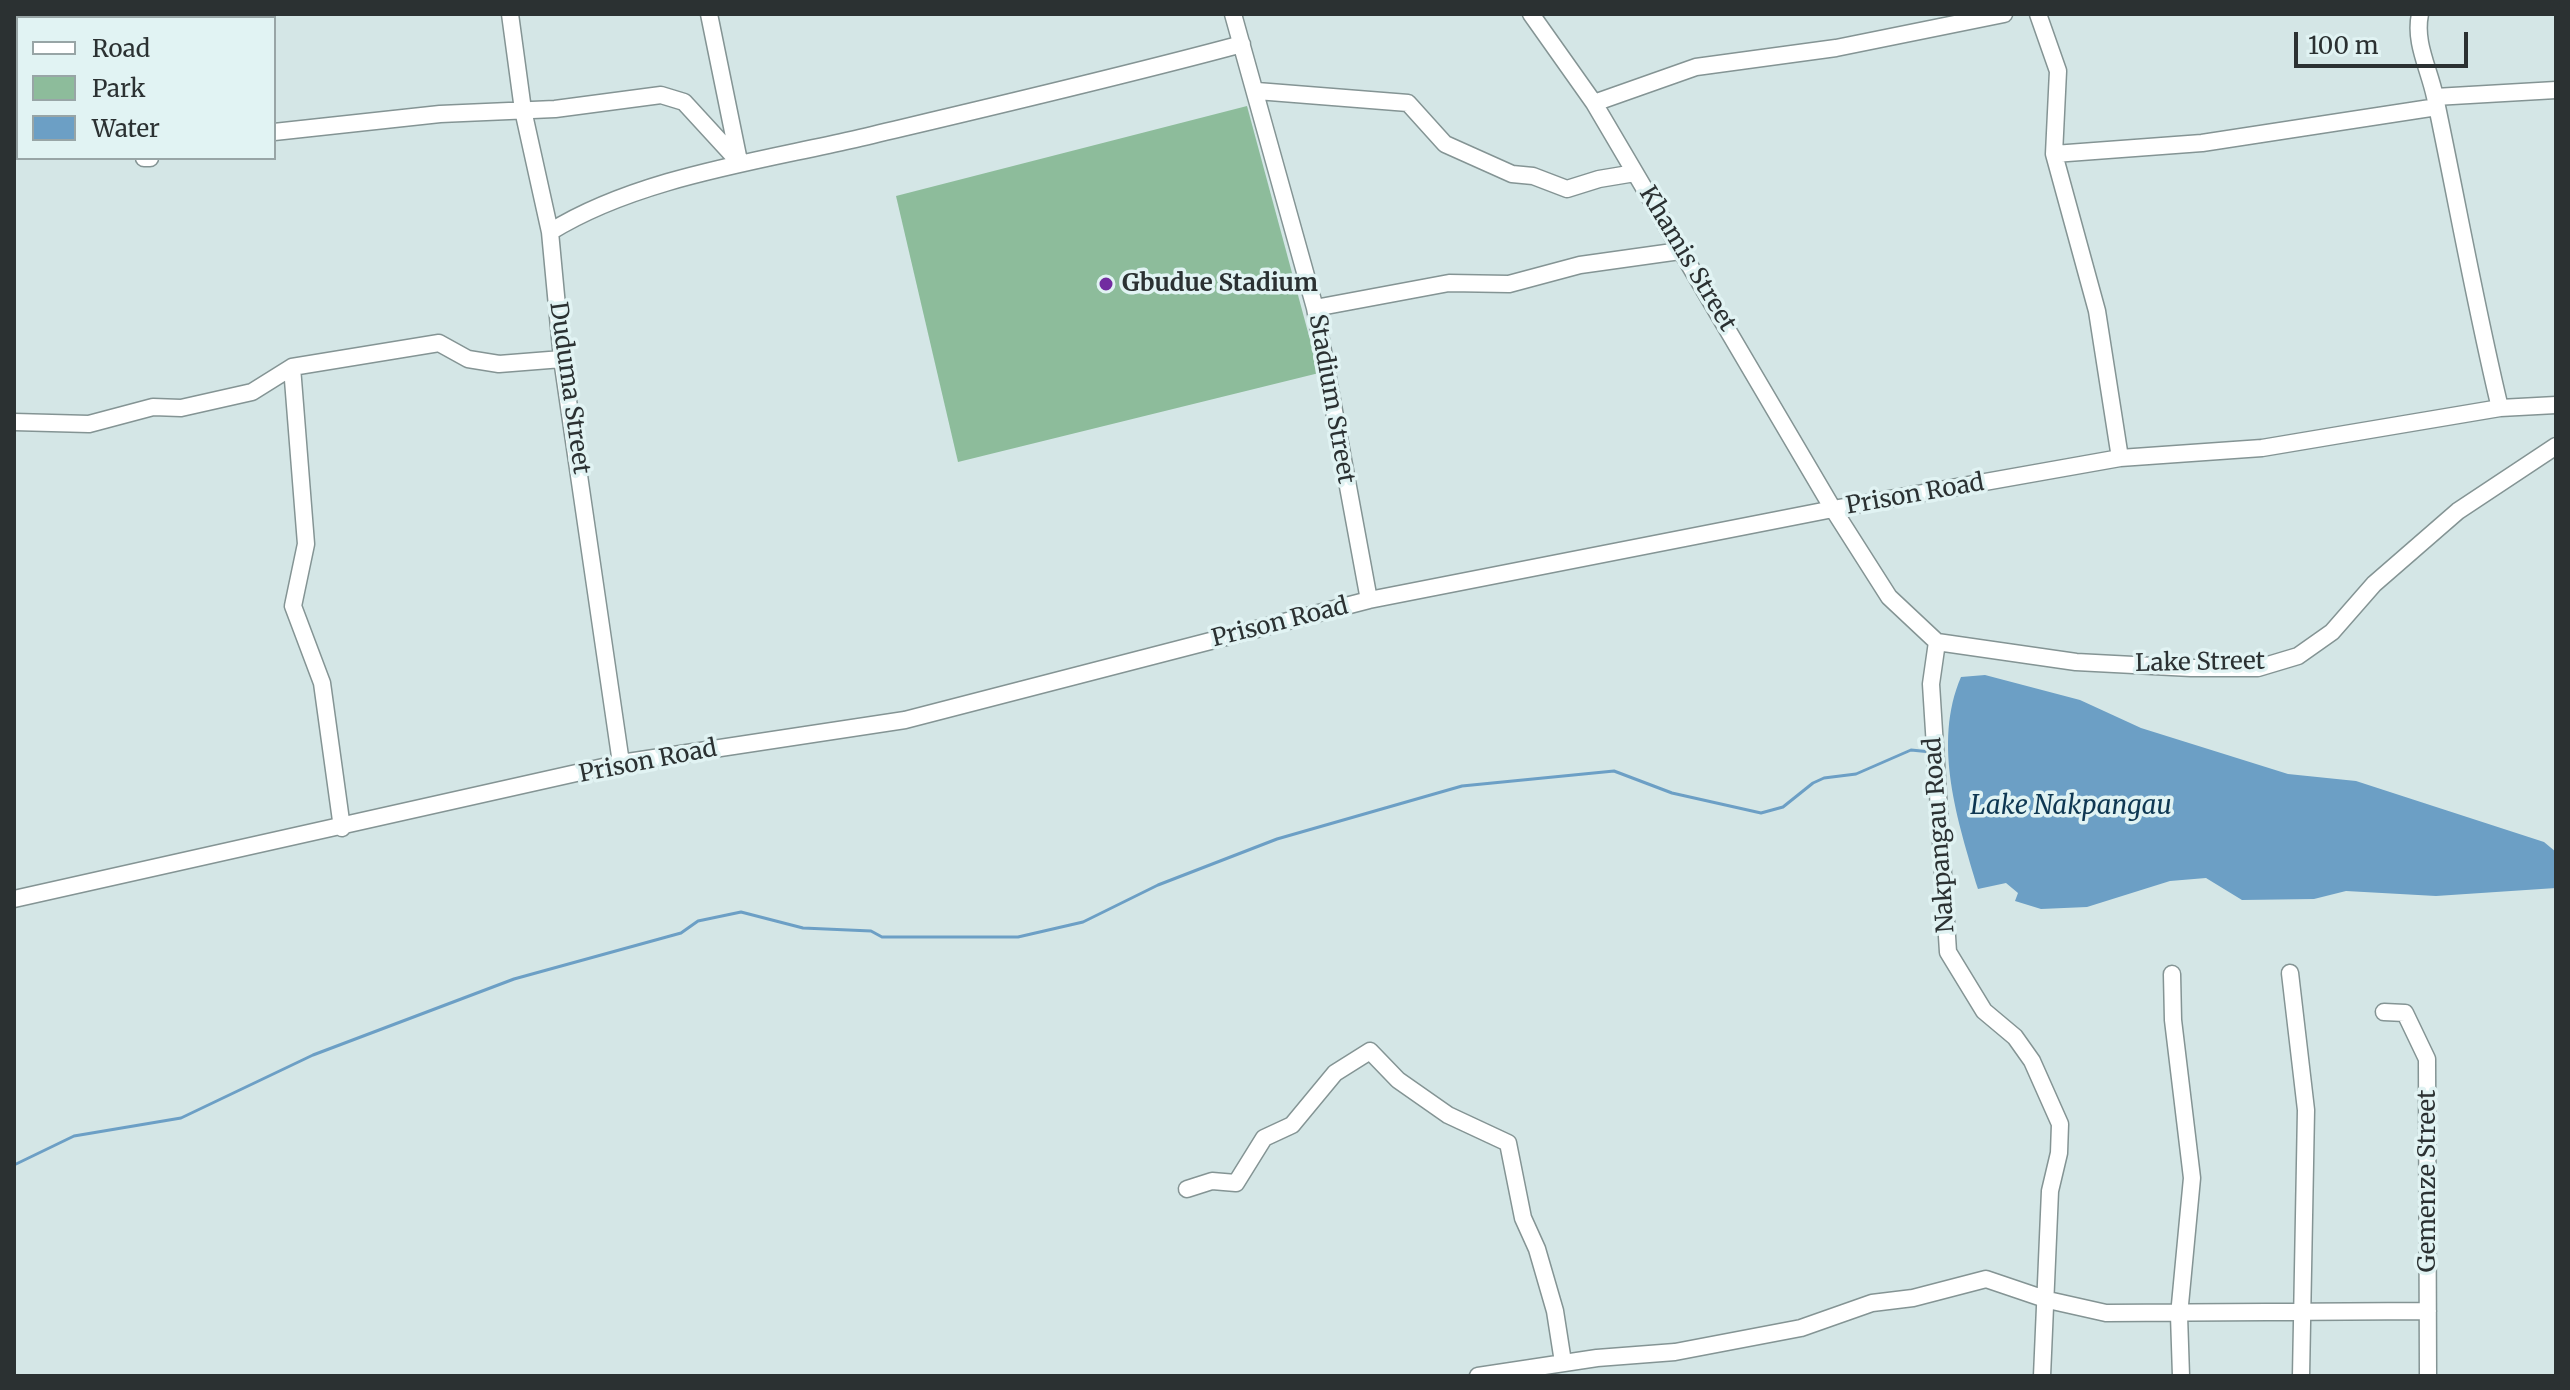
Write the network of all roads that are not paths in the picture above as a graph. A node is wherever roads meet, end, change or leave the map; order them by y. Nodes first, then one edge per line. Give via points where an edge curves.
1 (510, 14) edge
2 (709, 14) edge
3 (1233, 14) edge
4 (1531, 14) edge
5 (2004, 14) edge
6 (2038, 14) edge
7 (2420, 14) edge
8 (1242, 44) junction
9 (2556, 90) edge
10 (1257, 91) junction
11 (2436, 102) junction
12 (1594, 103) junction
13 (523, 110) junction
14 (276, 132) edge
15 (2054, 154) junction
16 (740, 163) junction
17 (1635, 173) junction
18 (550, 232) junction
19 (1680, 251) junction
20 (1315, 308) junction
21 (562, 359) junction
22 (292, 367) junction
23 (2556, 405) edge
24 (2500, 408) junction
25 (14, 422) edge
26 (2556, 446) edge
27 (2120, 458) junction
28 (1833, 509) junction
29 (1369, 600) junction
30 (1937, 642) junction
31 (621, 763) junction
32 (342, 828) junction
33 (14, 899) edge
34 (2290, 973) dead end
35 (2172, 974) dead end
36 (2384, 1012) dead end
37 (1187, 1189) dead end
38 (2048, 1300) junction
39 (2300, 1310) junction
40 (2428, 1311) junction
41 (2179, 1315) junction
42 (1563, 1362) junction
43 (1478, 1376) edge
44 (2042, 1376) edge
45 (2181, 1376) edge
46 (2301, 1376) edge
47 (2428, 1376) edge

1 - 13 street, Duduma Street
2 - 16 street
3 - 8 street, Stadium Street
4 - 12 street, Khamis Street
5 - 12 street via 1836,48 1696,67
6 - 15 street via 2058,71
7 - 11 street via 2419,44
8 - 10 street, Stadium Street
8 - 16 street via 1063,92
9 - 11 street
10 - 17 street via 1408,103 1445,144 1512,174 1567,189
10 - 20 street, Stadium Street
11 - 15 street via 2202,143
11 - 24 street
12 - 17 street, Khamis Street
13 - 14 street
13 - 16 street via 661,95 684,102
13 - 18 street, Duduma Street
15 - 27 street via 2097,311
16 - 18 street via 597,208
17 - 19 street, Khamis Street
18 - 21 street, Duduma Street
19 - 20 street via 1580,265 1509,284 1449,283
19 - 28 street, Khamis Street
20 - 29 street, Stadium Street
21 - 22 street via 499,364 468,359 439,343
21 - 31 street, Duduma Street
22 - 25 street via 252,392 181,408 153,407 89,424
22 - 32 street via 306,544 293,606 322,683
23 - 24 street, Prison Road
24 - 27 street, Prison Road via 2262,448
26 - 30 street, Lake Street via 2458,511 2374,584 2332,632 2298,656 2258,668 2191,668 2076,662
27 - 28 street, Prison Road
28 - 29 street, Prison Road
28 - 30 street via 1889,597
29 - 31 street, Prison Road via 905,720
30 - 38 street, Nakpangau Road via 1931,684 1948,952 1984,1011 2015,1037 2032,1061 2060,1124 2050,1191
31 - 32 street, Prison Road
32 - 33 street, Prison Road
34 - 39 street via 2306,1110
35 - 41 street via 2192,1178
36 - 40 street, Gemenze Street via 2405,1013 2427,1059
37 - 42 street via 1212,1181 1236,1183 1264,1138 1292,1125 1335,1073 1370,1051 1398,1080 1448,1115 1508,1143 1523,1218 1555,1311
38 - 41 street via 2106,1313
38 - 42 street via 1986,1279 1872,1303 1801,1328 1675,1352
38 - 44 street, Nakpangau Road
39 - 40 street
39 - 41 street
39 - 46 street
40 - 47 street, Gemenze Street
41 - 45 street
42 - 43 street

